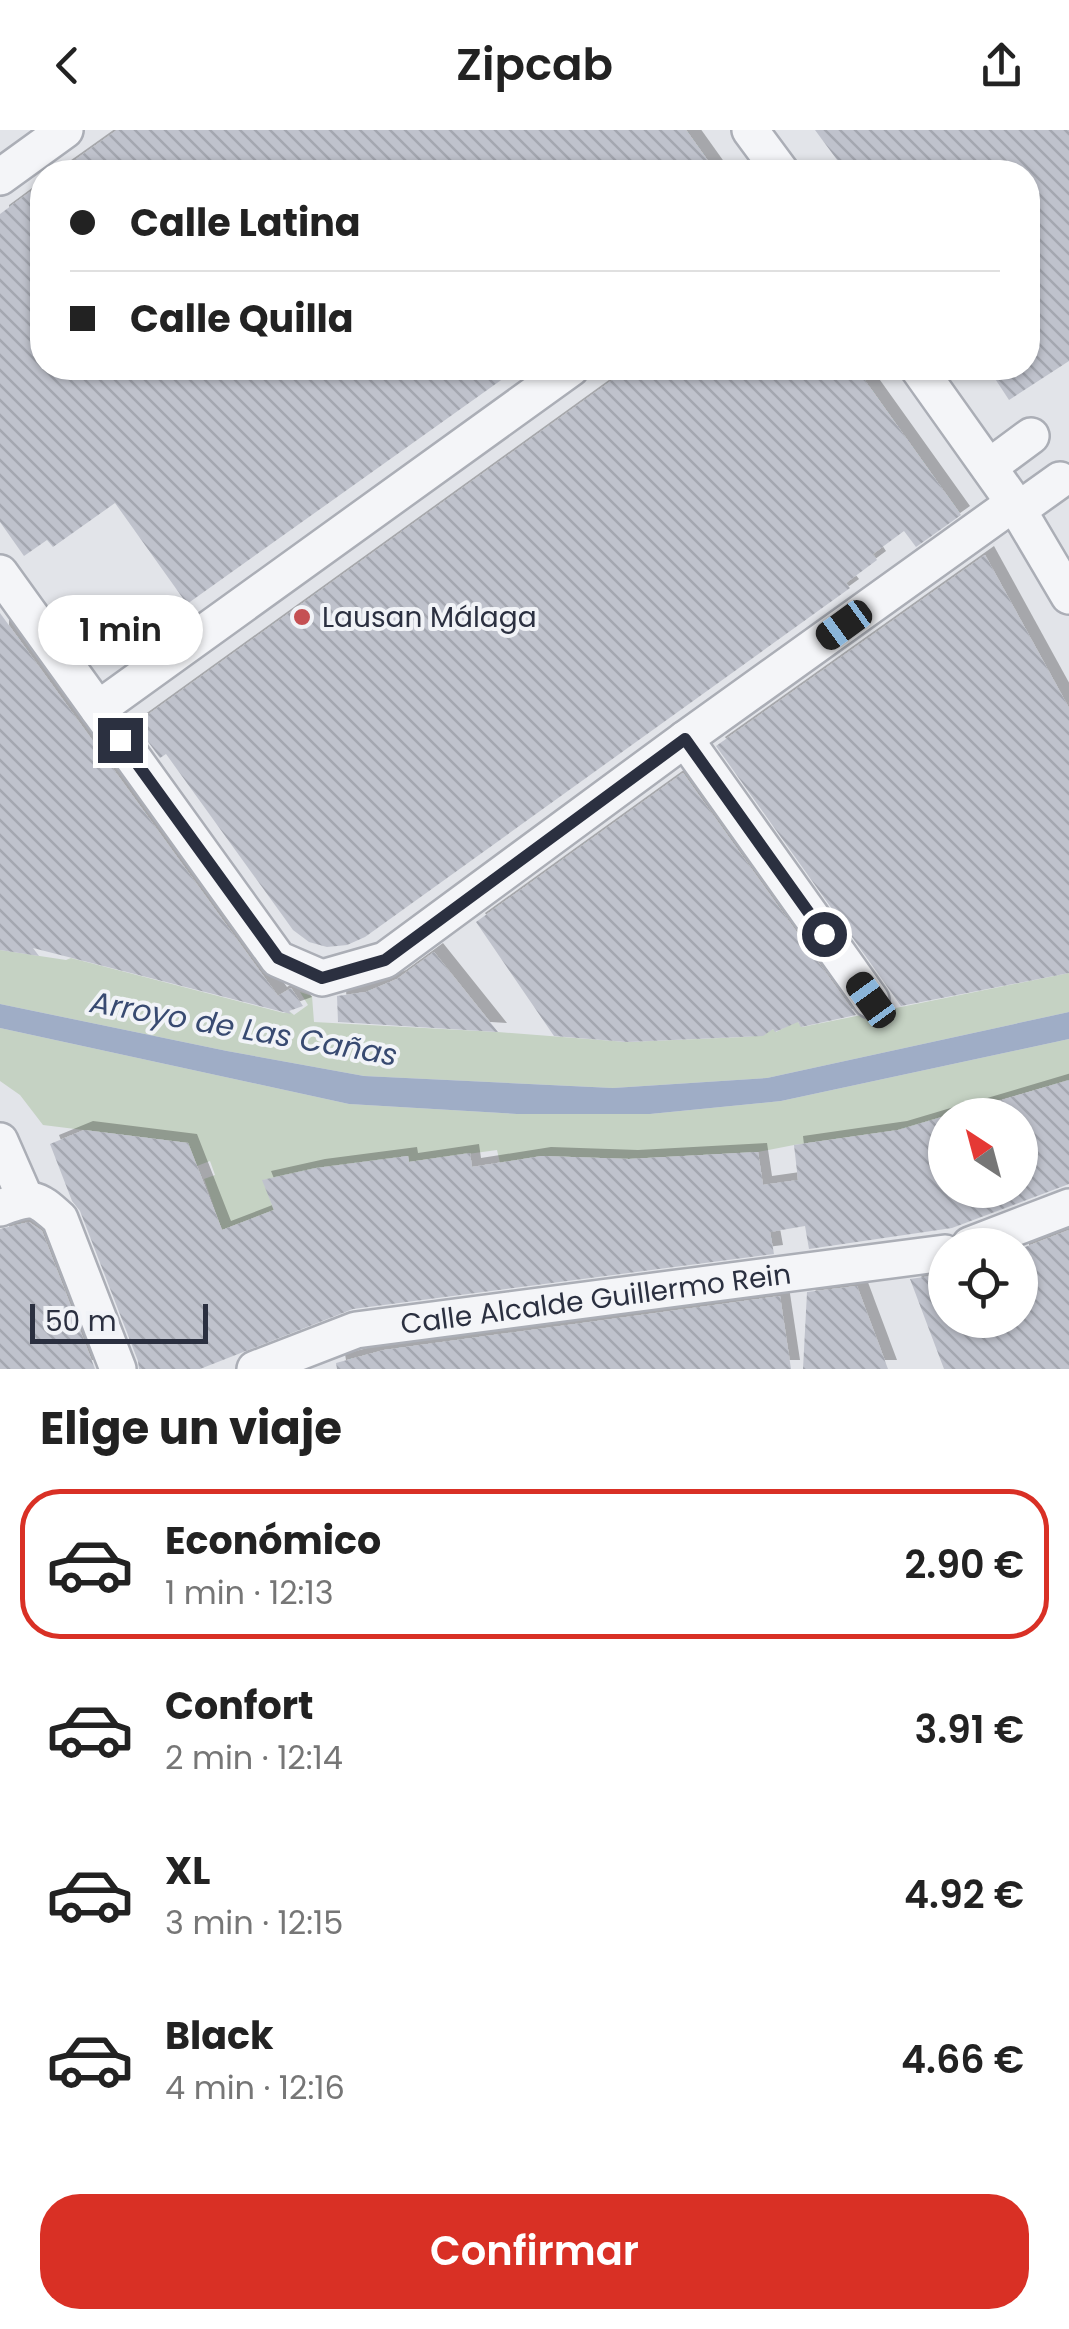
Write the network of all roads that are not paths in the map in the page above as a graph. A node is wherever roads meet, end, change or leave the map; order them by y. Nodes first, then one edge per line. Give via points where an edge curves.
1 (65, 130) edge
2 (750, 130) edge
3 (772, 160) edge
4 (0, 177) edge
5 (554, 380) edge
6 (926, 380) edge
7 (1032, 436) dead end
8 (988, 467) junction
9 (1060, 480) dead end
10 (1016, 506) junction
11 (0, 573) edge
12 (1069, 596) edge
13 (98, 709) junction
14 (685, 739) junction
15 (871, 1000) dead end
16 (0, 1141) edge
17 (13, 1203) edge
18 (1069, 1207) edge
19 (1014, 1228) edge
20 (928, 1255) edge
21 (118, 1369) edge
22 (255, 1369) edge

1 - 4 street
2 - 3 street
5 - 13 street
6 - 8 street
7 - 8 street
8 - 10 street
9 - 10 street
10 - 12 street
10 - 14 street
11 - 13 street
13 - 14 street via 278,958 322,978 385,960
14 - 15 street
16 - 17 street
17 - 21 street via 43,1204 60,1219
18 - 19 street
20 - 22 street, Calle Alcalde Guillermo Rein via 356,1330

